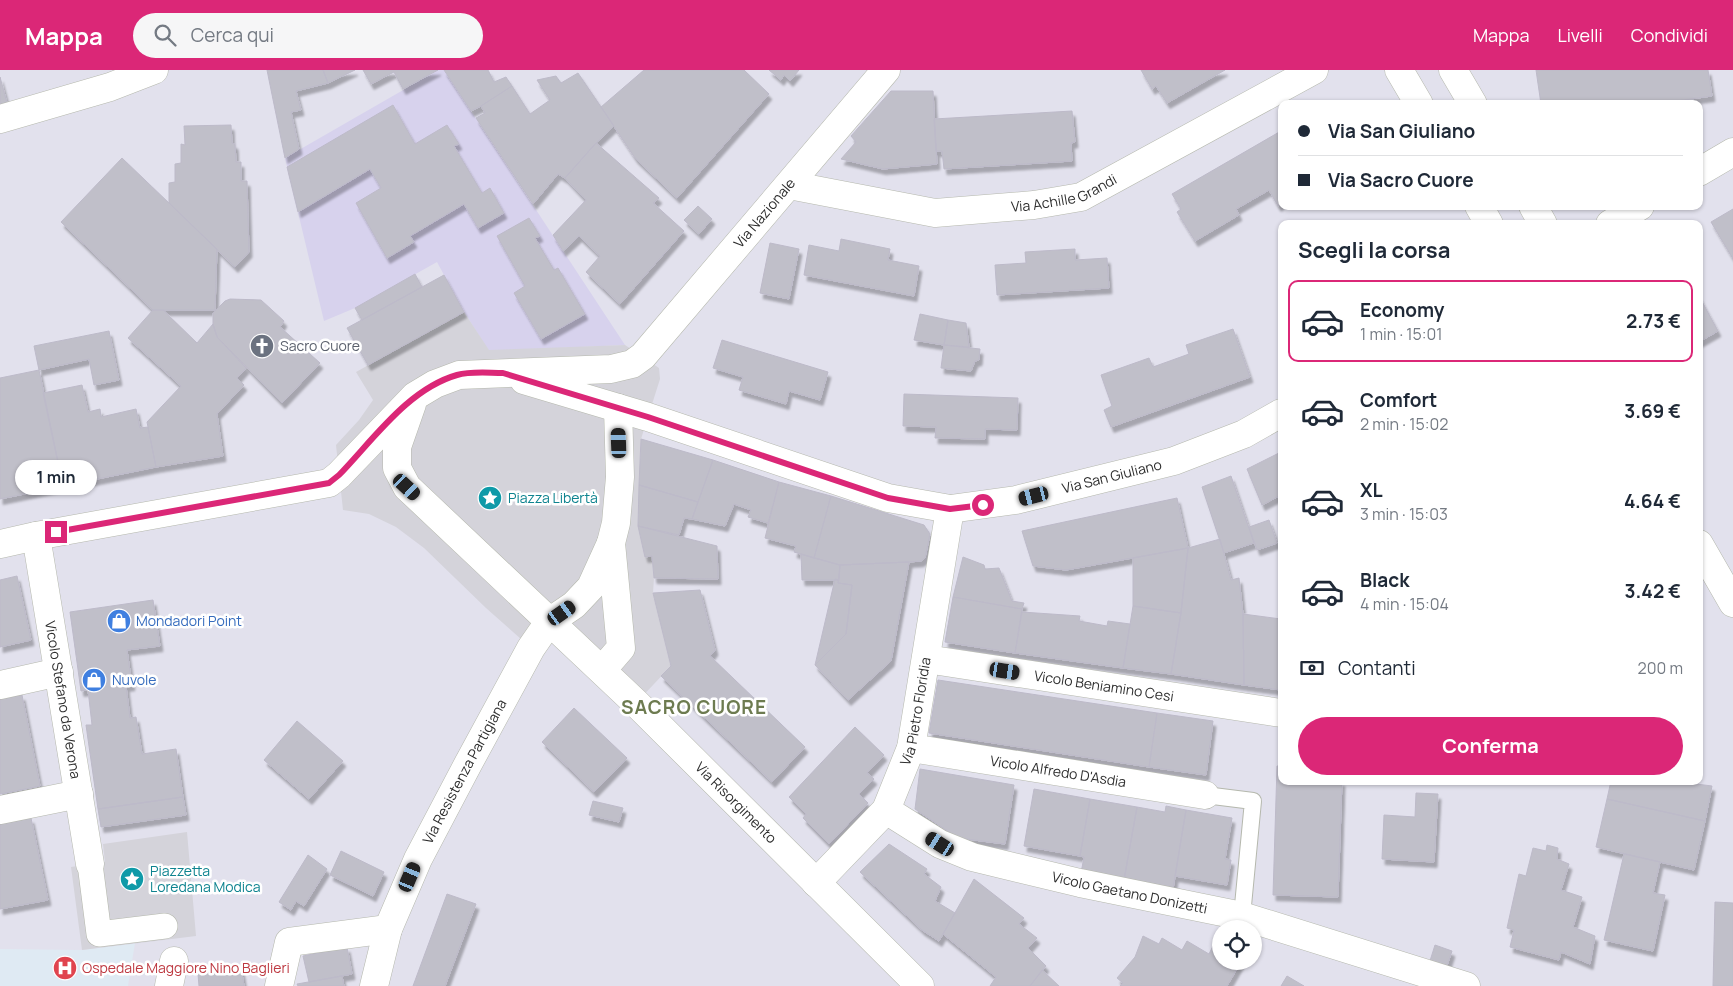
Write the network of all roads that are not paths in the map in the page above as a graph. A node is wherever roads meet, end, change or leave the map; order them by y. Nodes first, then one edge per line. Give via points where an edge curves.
1 (154, 70) edge
2 (886, 70) edge
3 (1314, 70) edge
4 (1399, 70) edge
5 (1453, 70) edge
6 (1416, 100) edge
7 (1471, 100) edge
8 (0, 119) edge
9 (1733, 152) edge
10 (1703, 170) edge
11 (789, 185) junction
12 (1633, 210) edge
13 (1617, 220) edge
14 (503, 373) junction
15 (415, 396) junction
16 (618, 408) junction
17 (1278, 415) edge
18 (950, 509) junction
19 (36, 536) junction
20 (0, 544) edge
21 (611, 544) junction
22 (1703, 551) edge
23 (1733, 603) edge
24 (550, 622) junction
25 (926, 659) junction
26 (602, 670) junction
27 (59, 672) junction
28 (0, 685) edge
29 (1278, 713) edge
30 (911, 748) junction
31 (79, 794) junction
32 (1205, 795) joint
33 (0, 810) edge
34 (886, 810) junction
35 (90, 864) joint
36 (816, 883) junction
37 (1242, 916) junction
38 (165, 926) dead end
39 (388, 929) junction
40 (279, 986) edge
41 (374, 986) edge
42 (920, 986) edge
43 (1466, 986) edge

1 - 8 street via 110,87
2 - 11 street, Via Nazionale
3 - 11 street, Via Achille Grandi via 1081,197 1034,205 935,214
4 - 6 street
5 - 7 street
9 - 10 street
11 - 14 street, Via Nazionale via 643,356 632,364 611,369
12 - 13 street
14 - 15 street via 459,375
14 - 16 street, Via San Giuliano
15 - 19 street via 329,483
15 - 24 street, Via Risorgimento via 397,447 397,468 407,487
16 - 18 street, Via San Giuliano via 888,498
16 - 21 street via 620,477
17 - 18 street, Via San Giuliano via 1244,434 1174,461 1016,500
18 - 25 street, Via Pietro Floridia
19 - 20 street
19 - 27 street, Vicolo Stefano da Verona
21 - 24 street, Via Resistenza Partigiana via 591,587 574,605
21 - 26 street via 621,648
22 - 23 street
24 - 26 street, Via Risorgimento
24 - 39 street, Via Resistenza Partigiana via 531,648 422,851
25 - 29 street, Vicolo Beniamino Cesi
25 - 30 street, Via Pietro Floridia
26 - 36 street, Via Risorgimento
27 - 28 street
27 - 31 street, Vicolo Stefano da Verona
30 - 32 street, Vicolo Alfredo D'Asdia
30 - 34 street, Via Pietro Floridia
31 - 33 street
31 - 35 street, Vicolo Stefano da Verona
32 - 37 lane via 1253,800
34 - 36 street, Via Pietro Floridia
34 - 37 street, Vicolo Gaetano Donizetti via 940,844 972,857
35 - 38 street via 99,934
36 - 42 street, Via Risorgimento
37 - 43 street, Vicolo Gaetano Donizetti
39 - 40 street via 289,942
39 - 41 street, Via Resistenza Partigiana

